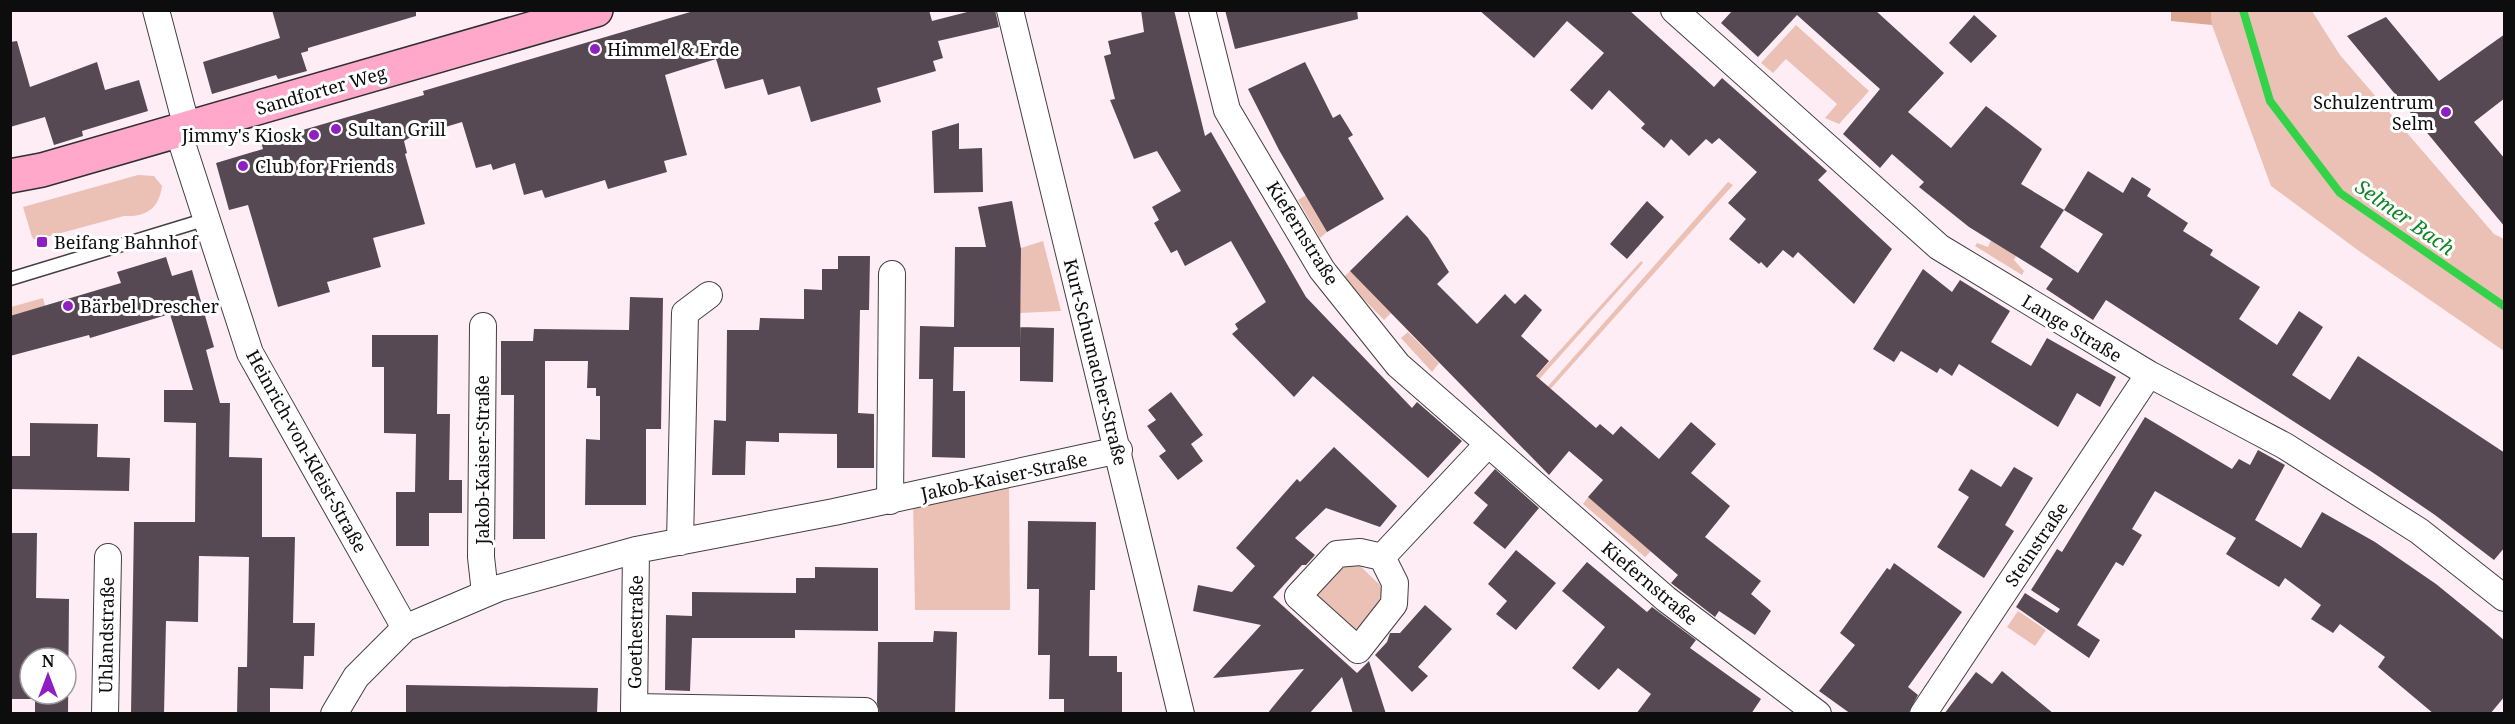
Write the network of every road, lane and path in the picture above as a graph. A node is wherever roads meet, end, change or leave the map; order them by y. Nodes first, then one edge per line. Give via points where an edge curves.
1 (156, 10) edge
2 (596, 10) edge
3 (1010, 10) edge
4 (1202, 10) edge
5 (1674, 10) edge
6 (183, 130) junction
7 (10, 176) edge
8 (207, 219) junction
9 (892, 274) dead end
10 (10, 279) edge
11 (709, 295) dead end
12 (483, 326) dead end
13 (2149, 374) junction
14 (1488, 444) junction
15 (1119, 450) junction
16 (890, 501) junction
17 (680, 542) junction
18 (636, 550) junction
19 (108, 557) dead end
20 (1382, 557) dead end
21 (484, 593) junction
22 (2505, 598) edge
23 (405, 628) junction
24 (634, 710) edge
25 (105, 714) edge
26 (334, 714) edge
27 (865, 714) edge
28 (1181, 714) edge
29 (1818, 714) edge
30 (1923, 714) edge

1 - 6 street, Heinrich-von-Kleist-Straße
2 - 6 street, Sandforter Weg
3 - 15 street, Kurt-Schumacher-Straße
4 - 14 street, Kiefernstraße via 1227,110 1323,270 1398,364
5 - 13 street, Lange Straße via 1939,247
6 - 7 street, Sandforter Weg
6 - 8 street, Heinrich-von-Kleist-Straße
8 - 10 lane
8 - 23 street, Heinrich-von-Kleist-Straße via 250,352
9 - 16 street
11 - 17 street via 685,313
12 - 21 street, Jakob-Kaiser-Straße
13 - 22 street, Lange Straße via 2285,446 2420,531
13 - 30 street, Steinstraße
14 - 20 street
14 - 29 street, Kiefernstraße via 1666,599
15 - 16 street, Jakob-Kaiser-Straße
15 - 28 street, Kurt-Schumacher-Straße
16 - 17 street, Jakob-Kaiser-Straße
17 - 18 street, Jakob-Kaiser-Straße
18 - 21 street, Jakob-Kaiser-Straße
18 - 24 street, Goethestraße
19 - 25 street, Uhlandstraße
21 - 23 street, Jakob-Kaiser-Straße
23 - 26 street, Jakob-Kaiser-Straße via 356,677
24 - 27 street

